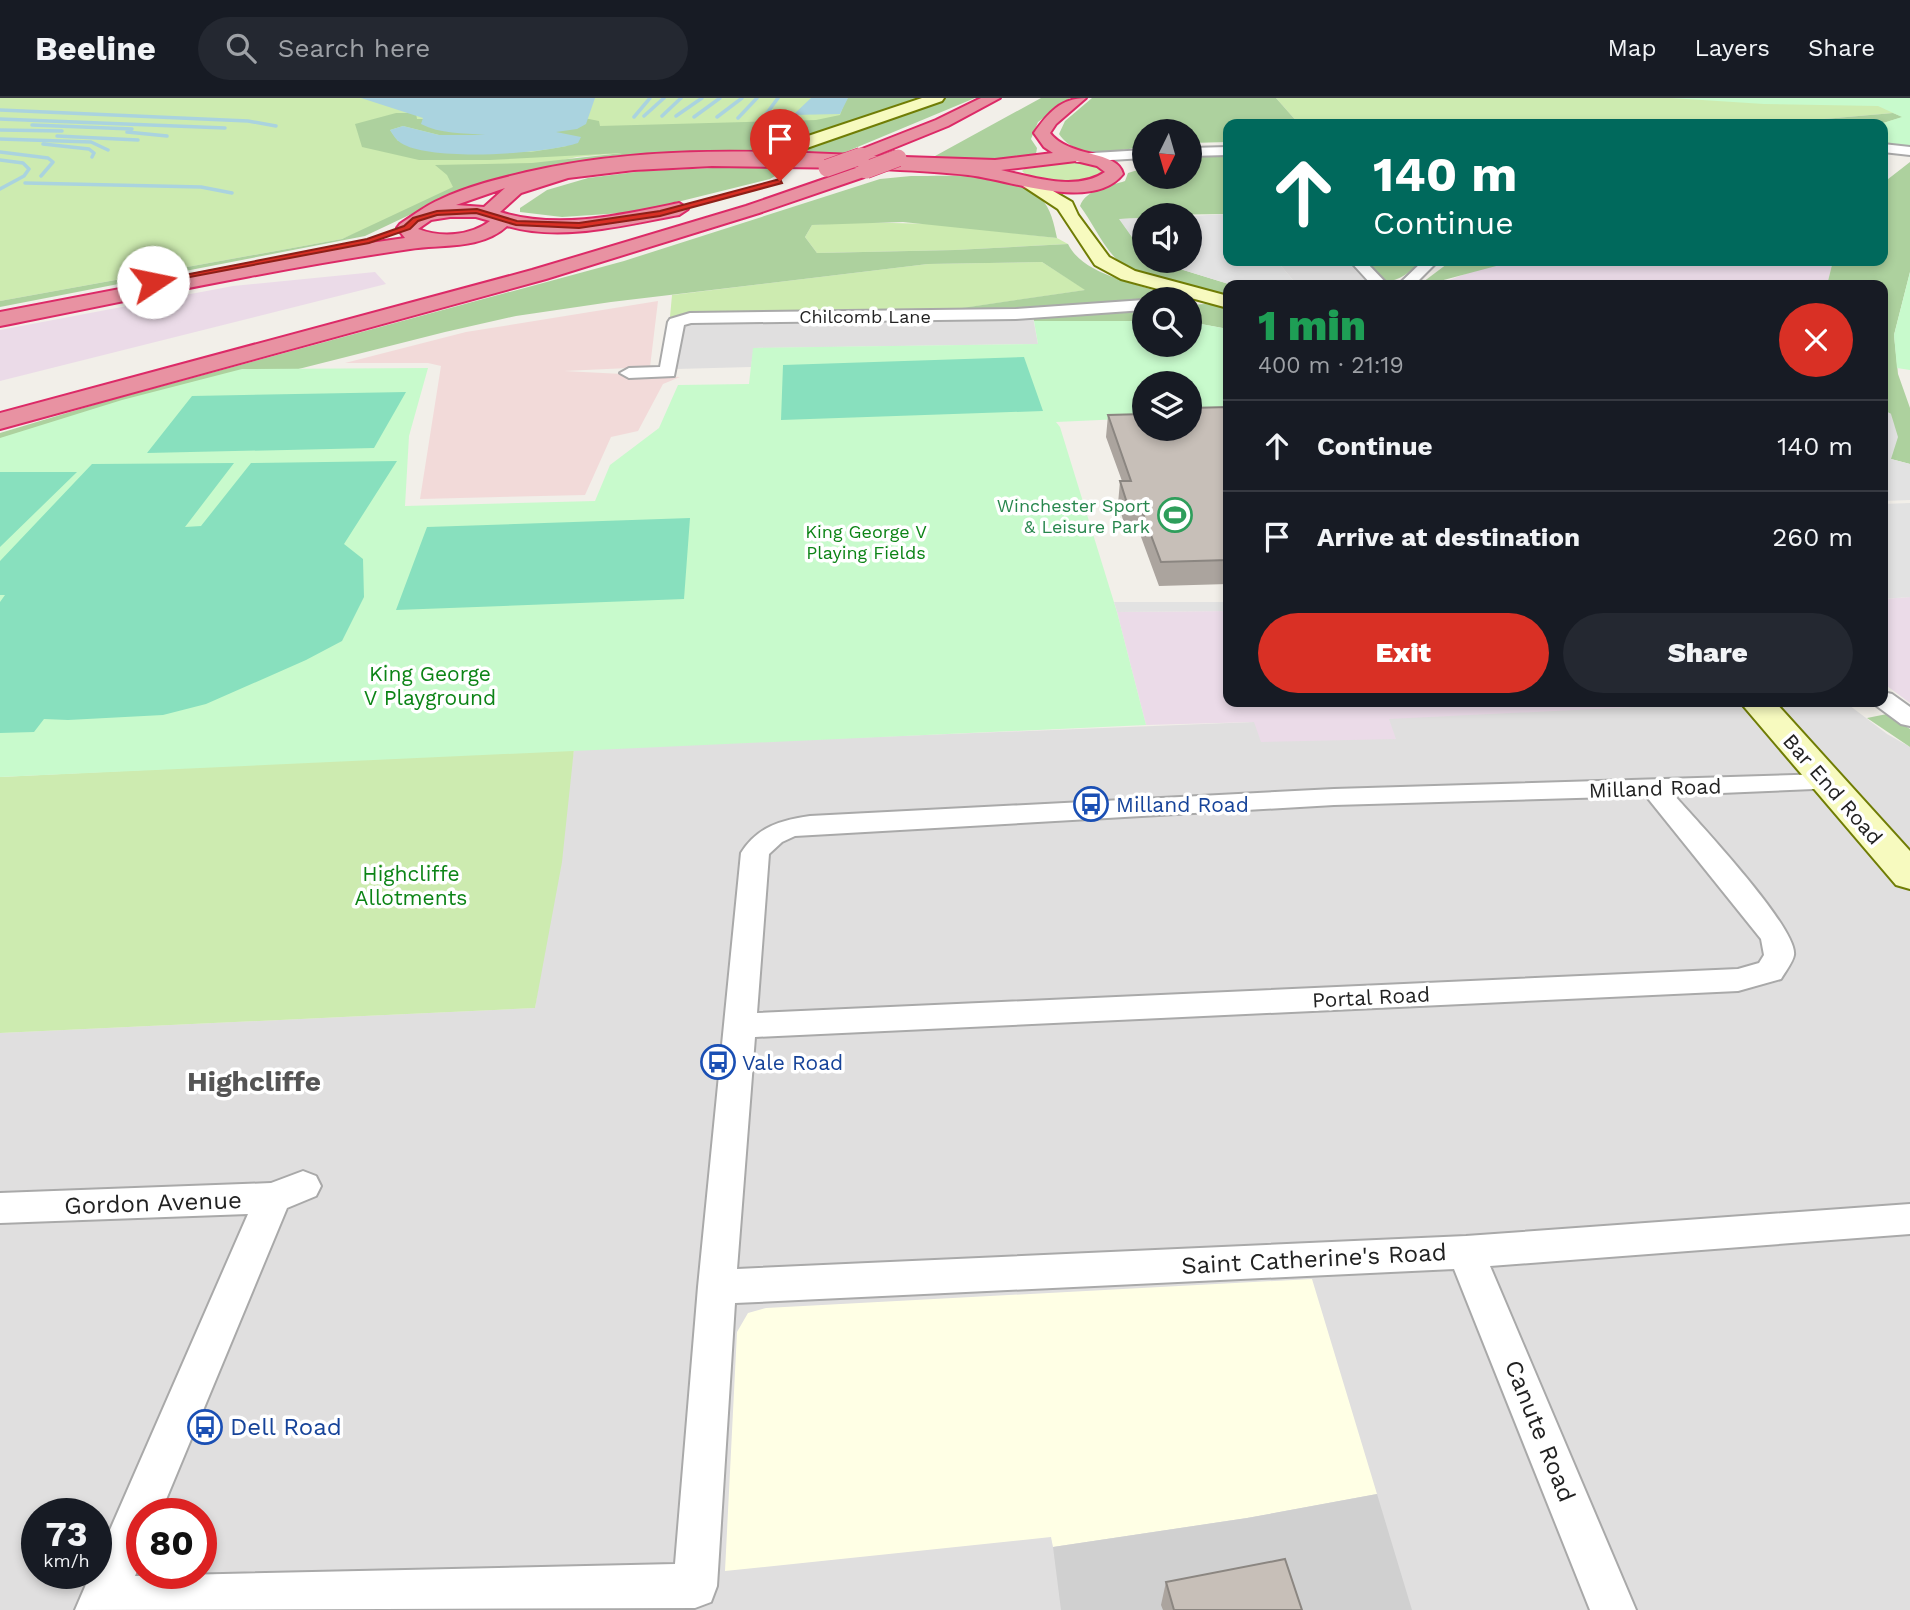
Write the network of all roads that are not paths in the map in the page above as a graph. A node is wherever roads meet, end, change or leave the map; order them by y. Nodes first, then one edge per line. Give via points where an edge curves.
1 (937, 98) edge
2 (1079, 98) edge
3 (1000, 102) edge
4 (800, 144) junction
5 (1888, 149) edge
6 (1223, 151) edge
7 (1910, 151) edge
8 (1202, 152) edge
9 (769, 155) junction
10 (1132, 155) edge
11 (1126, 156) junction
12 (1075, 158) junction
13 (822, 163) junction
14 (863, 163) junction
15 (1110, 166) junction
16 (1025, 174) junction
17 (1094, 184) junction
18 (763, 186) dead end
19 (698, 204) dead end
20 (1067, 210) junction
21 (425, 216) junction
22 (494, 216) junction
23 (407, 228) junction
24 (436, 239) junction
25 (1362, 266) edge
26 (1426, 266) edge
27 (1375, 280) edge
28 (1410, 280) edge
29 (1163, 287) edge
30 (1202, 299) edge
31 (1223, 301) edge
32 (1132, 306) edge
33 (0, 312) edge
34 (304, 317) dead end
35 (0, 319) edge
36 (629, 373) dead end
37 (0, 421) edge
38 (1888, 703) edge
39 (1761, 707) edge
40 (1910, 719) edge
41 (1828, 782) junction
42 (1654, 788) junction
43 (1910, 876) edge
44 (741, 1026) junction
45 (0, 1208) edge
46 (1910, 1219) edge
47 (1466, 1252) junction
48 (717, 1287) junction
49 (101, 1605) edge
50 (1614, 1610) edge

1 - 4 main road
2 - 12 highway via 1042,133 1050,144
3 - 14 highway via 942,123
3 - 14 highway, bridge via 898,158
4 - 9 main road
4 - 13 main road via 800,151
5 - 7 street
6 - 8 street
9 - 13 highway
9 - 21 highway via 668,155 585,164 478,191
10 - 11 street
11 - 12 street
11 - 15 street
12 - 15 highway
12 - 16 highway via 1046,158
13 - 14 highway, bridge
13 - 16 highway via 959,165
13 - 18 highway
13 - 34 highway via 706,210 595,243
14 - 37 highway via 753,209 608,254
15 - 17 highway via 1114,170 1111,178
16 - 17 highway via 1060,186
16 - 20 main road
16 - 22 highway via 672,160 593,169 531,183 492,202
17 - 20 main road via 1071,197
19 - 22 highway via 579,226 538,226
20 - 29 main road via 1102,261
21 - 22 highway via 450,211
21 - 23 highway
22 - 24 highway via 499,224 483,234
23 - 24 highway via 414,236
23 - 33 highway via 369,241
24 - 35 highway via 328,255
25 - 27 street
26 - 28 street
30 - 31 main road
32 - 36 street, Chilcomb Lane via 1016,314 690,318 676,322 672,329 668,372
38 - 40 street
39 - 41 main road, Bar End Road
41 - 42 street, Milland Road
41 - 43 main road, Bar End Road
42 - 44 street, Milland Road via 1334,797 810,825 779,832 755,852
42 - 44 street, Portal Road via 1776,937 1780,955 1770,971 1738,980
44 - 48 street
45 - 49 street, Gordon Avenue via 288,1192
46 - 47 street, Saint Catherine's Road
47 - 48 street, Saint Catherine's Road
47 - 50 street, Canute Road
48 - 49 street via 695,1586

